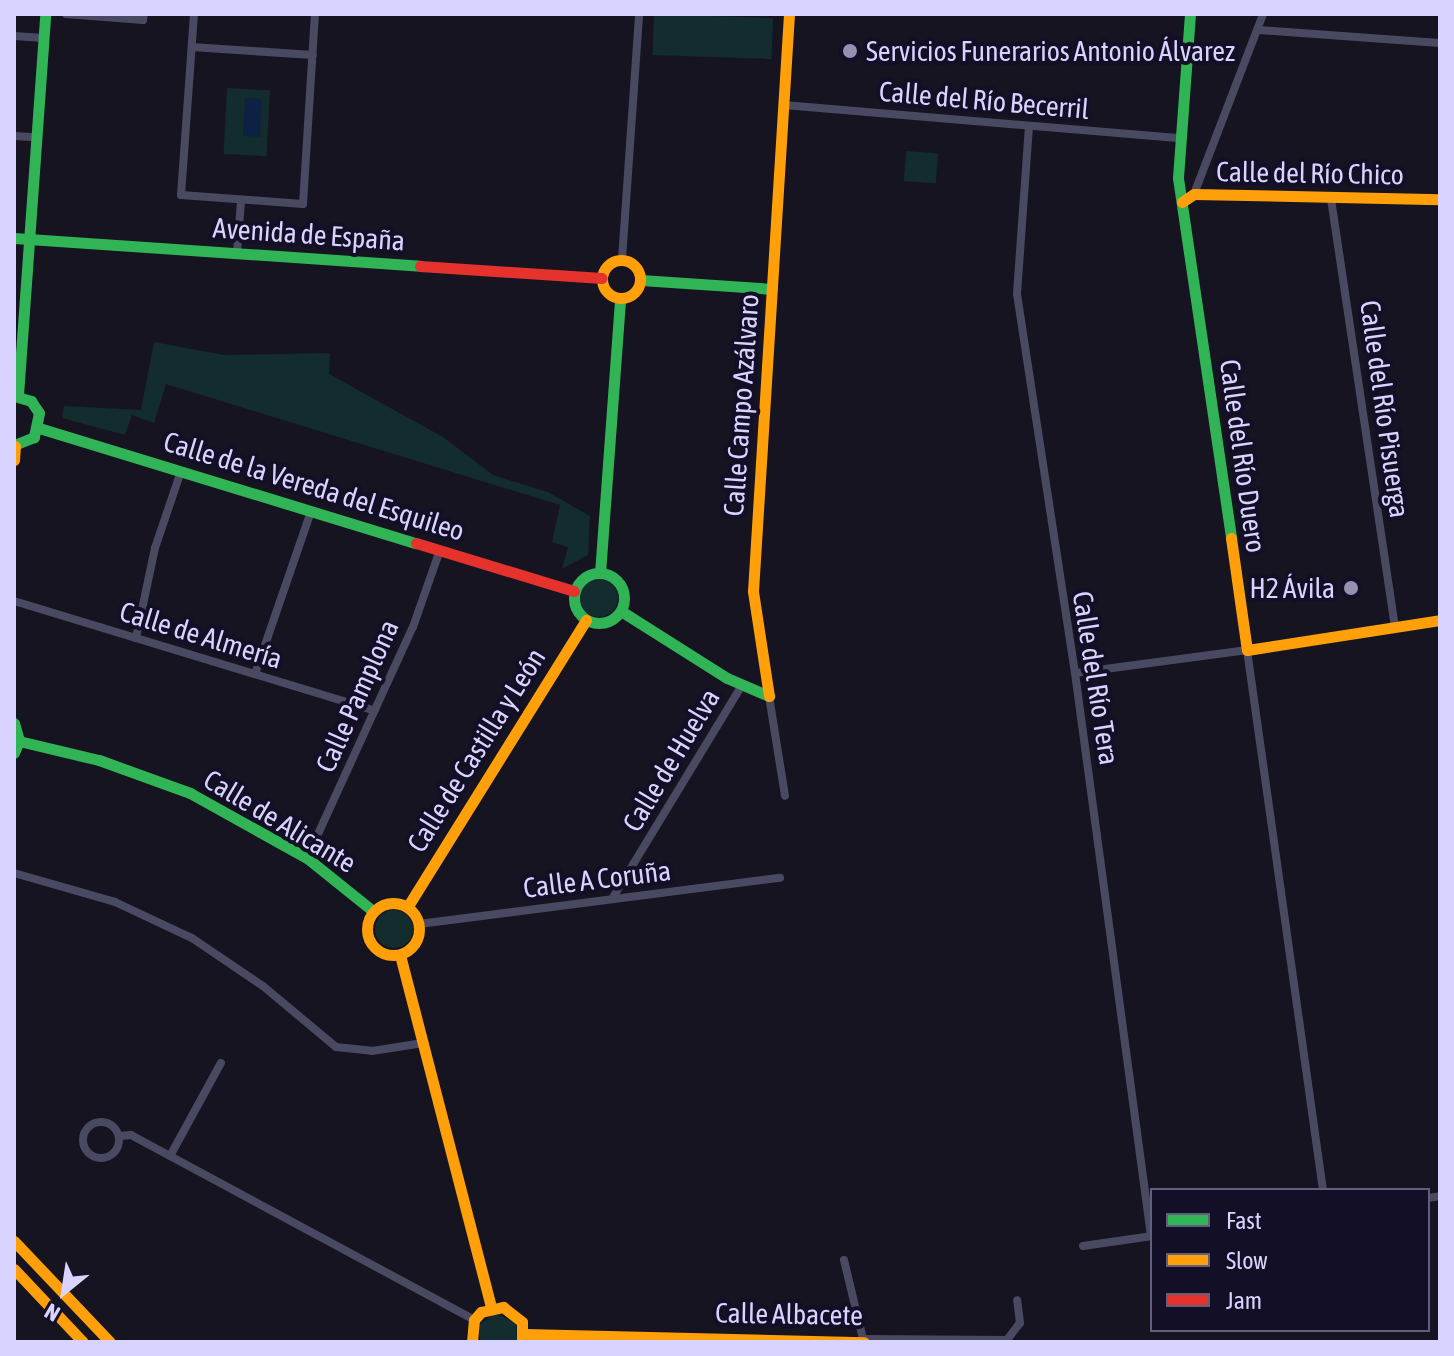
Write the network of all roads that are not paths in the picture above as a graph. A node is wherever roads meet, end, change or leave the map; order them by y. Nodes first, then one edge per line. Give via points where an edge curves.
1 (45, 14) edge
2 (66, 14) edge
3 (144, 14) edge
4 (194, 14) edge
5 (315, 14) edge
6 (639, 14) edge
7 (789, 14) edge
8 (1190, 14) edge
9 (1263, 14) edge
10 (1259, 30) junction
11 (14, 36) edge
12 (43, 38) junction
13 (1440, 43) edge
14 (192, 47) junction
15 (313, 55) junction
16 (784, 105) junction
17 (1029, 126) junction
18 (14, 136) edge
19 (36, 137) junction
20 (1181, 138) junction
21 (1194, 194) junction
22 (1331, 199) junction
23 (1440, 199) edge
24 (241, 201) junction
25 (1182, 202) junction
26 (14, 238) edge
27 (29, 239) junction
28 (237, 253) junction
29 (622, 259) junction
30 (602, 278) junction
31 (641, 280) junction
32 (772, 289) junction
33 (620, 299) junction
34 (16, 396) edge
35 (39, 428) junction
36 (14, 445) edge
37 (14, 460) edge
38 (181, 471) junction
39 (311, 511) junction
40 (440, 550) junction
41 (600, 573) junction
42 (574, 591) junction
43 (14, 601) edge
44 (621, 611) junction
45 (586, 620) junction
46 (1440, 620) edge
47 (1395, 625) junction
48 (136, 638) junction
49 (1247, 650) junction
50 (1075, 673) junction
51 (255, 674) junction
52 (742, 685) junction
53 (769, 696) junction
54 (375, 711) junction
55 (14, 723) edge
56 (16, 747) edge
57 (785, 796) dead end
58 (307, 858) junction
59 (14, 873) edge
60 (780, 878) dead end
61 (612, 899) junction
62 (408, 906) junction
63 (373, 911) junction
64 (419, 924) junction
65 (400, 955) junction
66 (423, 1043) junction
67 (221, 1063) dead end
68 (119, 1136) junction
69 (170, 1156) junction
70 (1323, 1188) edge
71 (1150, 1221) edge
72 (1150, 1236) edge
73 (14, 1241) edge
74 (1083, 1246) dead end
75 (844, 1260) dead end
76 (14, 1269) edge
77 (1017, 1300) dead end
78 (491, 1307) junction
79 (474, 1320) junction
80 (524, 1338) edge
81 (864, 1341) edge
82 (83, 1342) edge
83 (110, 1342) edge
84 (472, 1342) edge

1 - 12 main road
2 - 3 street via 143,20
4 - 14 street
5 - 15 street
6 - 29 street
7 - 16 main road, Calle Campo Azálvaro
8 - 20 main road, Calle del Río Duero
9 - 10 street
10 - 13 street
10 - 21 street
11 - 12 street
12 - 19 main road
14 - 15 street
14 - 24 street via 181,195
15 - 24 street via 303,204
16 - 17 street, Calle del Río Becerril
16 - 32 main road, Calle Campo Azálvaro
17 - 20 street, Calle del Río Becerril
17 - 50 street, Calle del Río Tera via 1017,294
18 - 19 street
19 - 27 main road
20 - 25 main road, Calle del Río Duero
21 - 22 main road, Calle del Río Chico
21 - 25 main road, Calle del Río Chico
22 - 23 main road, Calle del Río Chico
22 - 47 street, Calle del Río Pisuerga
24 - 28 street
25 - 49 main road, Calle del Río Duero
26 - 27 main road, Avenida de España
27 - 28 main road, Avenida de España
27 - 34 main road
28 - 30 main road, Avenida de España
29 - 30 main road via 608,265
29 - 31 main road via 636,266
30 - 33 main road via 606,292
31 - 32 main road
31 - 33 main road via 634,294
32 - 53 main road, Calle Campo Azálvaro via 753,591
33 - 41 main road
34 - 35 main road via 31,401 39,413
35 - 36 main road via 25,443
35 - 38 main road, Calle de la Vereda del Esquileo
36 - 37 main road
38 - 39 main road, Calle de la Vereda del Esquileo
38 - 48 street via 155,548
39 - 40 main road, Calle de la Vereda del Esquileo
39 - 51 street
40 - 42 main road, Calle de la Vereda del Esquileo
40 - 54 street, Calle Pamplona
41 - 42 main road via 589,574
41 - 44 main road via 621,586
42 - 45 main road via 578,613
43 - 48 street, Calle de Almería
44 - 45 main road via 612,620
44 - 52 main road
45 - 62 main road, Calle de Castilla y León
46 - 47 main road
47 - 49 main road
48 - 51 street, Calle de Almería
49 - 50 street
49 - 70 street, Calle del Río Duero
50 - 71 street, Calle del Río Tera
51 - 54 street, Calle de Almería
52 - 53 main road
52 - 61 street, Calle de Huelva
53 - 57 street, Calle Campo Azálvaro
54 - 58 street, Calle Pamplona
55 - 56 main road
56 - 58 main road, Calle de Alicante via 99,760 190,793
58 - 63 main road, Calle de Alicante
59 - 66 street via 115,902 192,938 263,986 336,1047 372,1051
60 - 61 street, Calle A Coruña
61 - 64 street, Calle A Coruña
62 - 63 main road via 383,904
62 - 64 main road
63 - 65 main road via 367,923 375,948
64 - 65 main road via 412,948
65 - 66 main road
66 - 78 main road
67 - 69 street
68 - 68 street via 103,1121 91,1124 82,1145 89,1155 111,1157
68 - 69 street via 131,1135
69 - 79 street
72 - 74 street
73 - 83 main road
75 - 81 street
76 - 82 main road
77 - 81 street, Calle Albacete via 1020,1323 1007,1340
78 - 79 main road
78 - 80 main road via 514,1312
79 - 84 main road
80 - 81 main road, Calle Albacete

